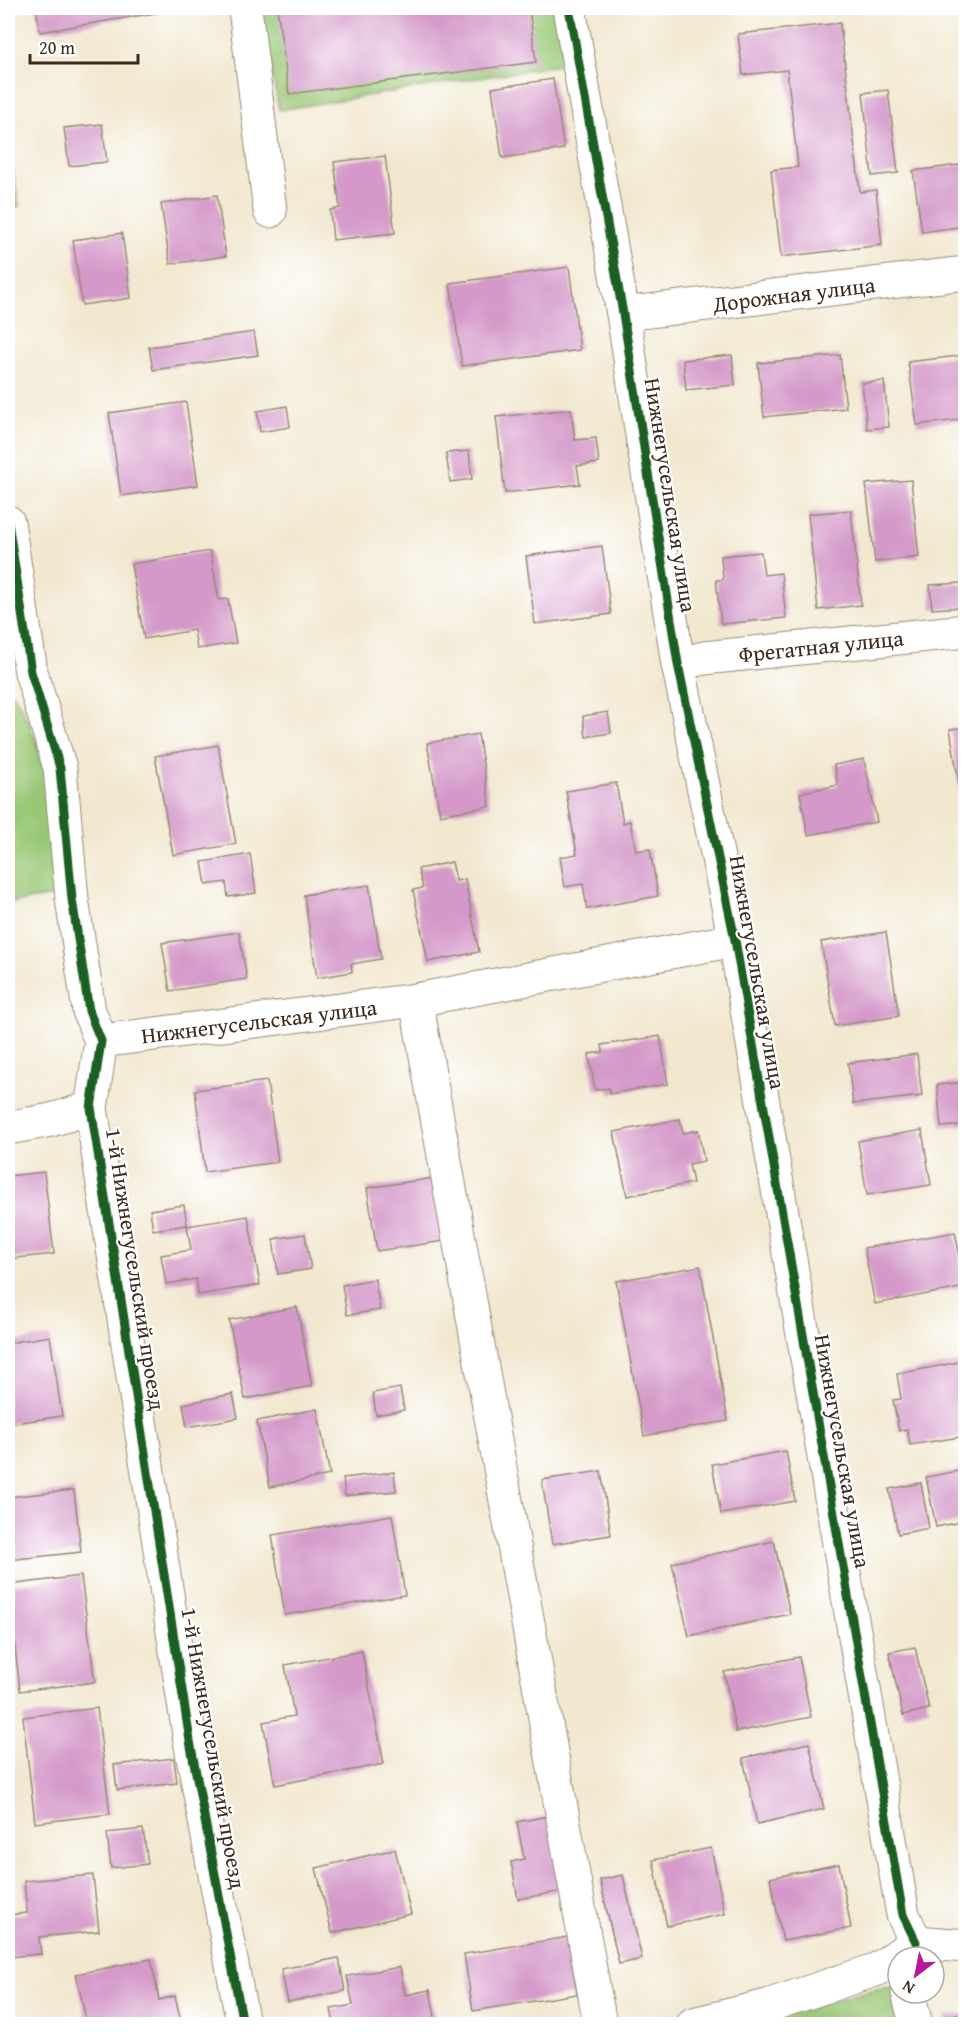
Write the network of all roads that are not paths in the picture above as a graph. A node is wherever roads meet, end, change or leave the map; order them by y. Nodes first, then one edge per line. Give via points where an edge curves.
1 (245, 8) edge
2 (569, 8) edge
3 (270, 211) dead end
4 (966, 273) edge
5 (623, 314) junction
6 (8, 522) edge
7 (966, 631) edge
8 (678, 664) junction
9 (19, 671) edge
10 (735, 940) junction
11 (416, 1000) junction
12 (101, 1041) junction
13 (91, 1108) junction
14 (8, 1128) edge
15 (904, 1945) edge
16 (966, 1946) edge
17 (946, 1948) edge
18 (886, 1964) edge
19 (911, 2005) edge
20 (243, 2025) edge
21 (600, 2025) edge
22 (693, 2025) edge
23 (916, 2025) edge

1 - 3 street
2 - 5 street, Нижнегусельская улица
4 - 5 street, Дорожная улица
5 - 8 street, Нижнегусельская улица
6 - 9 street
7 - 8 street, Фрегатная улица via 704,658
8 - 10 street, Нижнегусельская улица
9 - 12 street via 60,768 72,899 89,1011
10 - 11 street, Нижнегусельская улица
10 - 15 street, Нижнегусельская улица via 903,1915
11 - 12 street, Нижнегусельская улица
11 - 21 street
12 - 13 street, 1-й Нижнегусельский проезд
13 - 14 street
13 - 20 street, 1-й Нижнегусельский проезд via 190,1741
16 - 17 street
18 - 22 street via 789,1999
19 - 23 street

